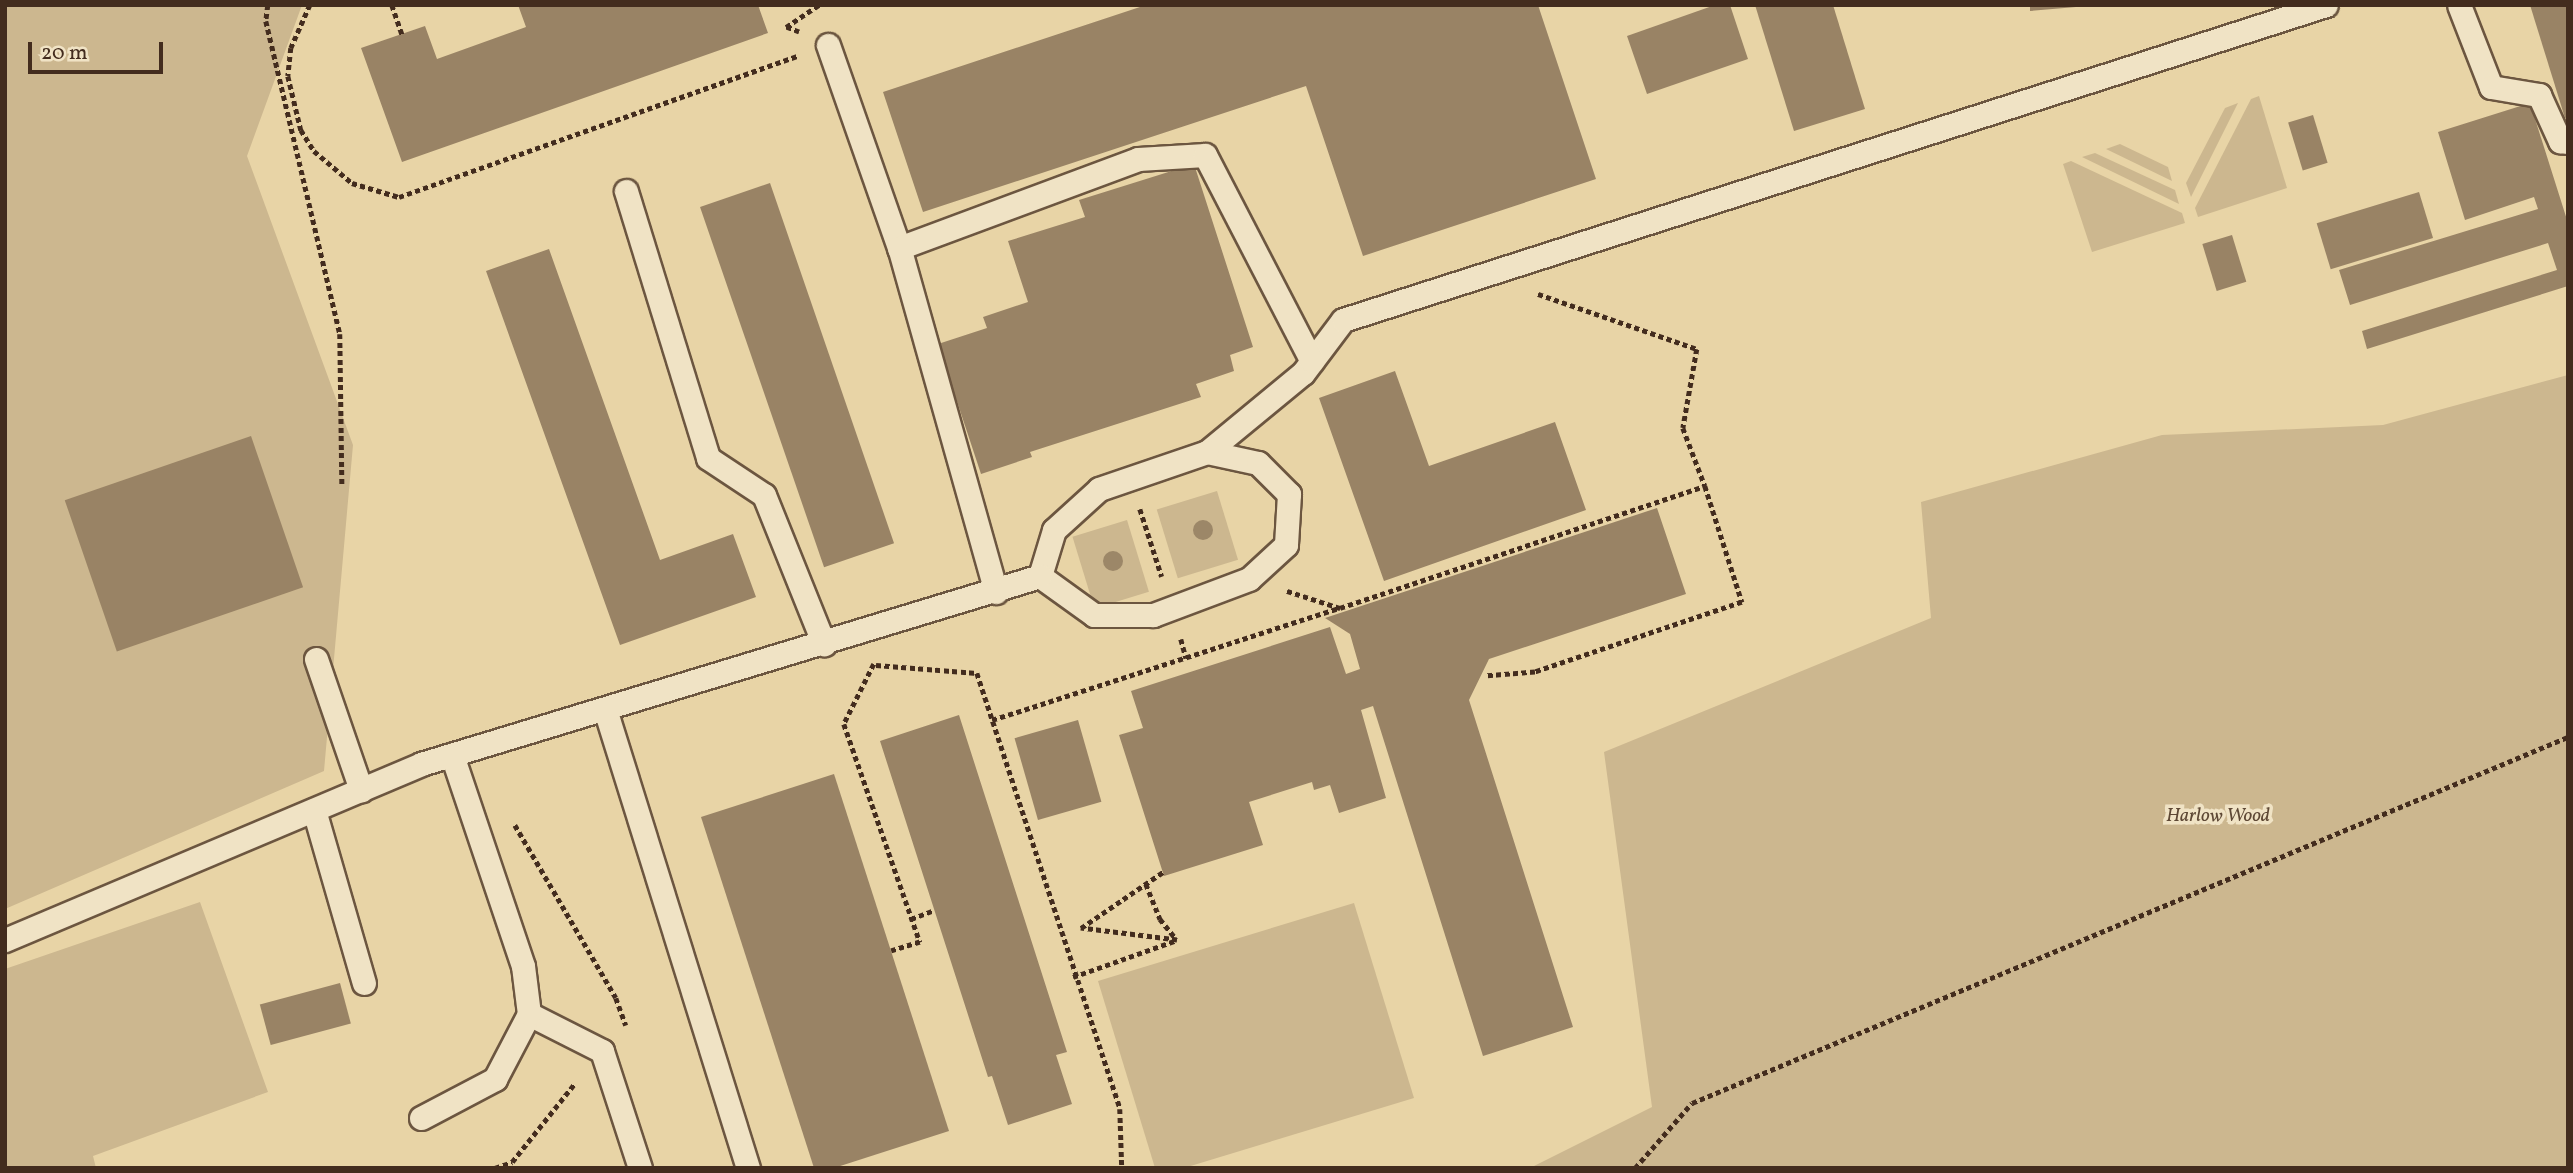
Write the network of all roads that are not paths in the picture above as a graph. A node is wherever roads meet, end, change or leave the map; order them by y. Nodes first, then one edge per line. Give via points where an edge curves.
1 (2326, 5) edge
2 (2459, 5) edge
3 (828, 45) road end
4 (2568, 142) edge
5 (626, 191) dead end
6 (900, 248) junction
7 (1312, 360) junction
8 (1207, 452) junction
9 (1040, 576) junction
10 (996, 592) junction
11 (824, 644) junction
12 (316, 659) dead end
13 (605, 709) junction
14 (452, 755) junction
15 (361, 790) junction
16 (314, 810) junction
17 (5, 940) edge
18 (365, 984) dead end
19 (529, 1014) junction
20 (421, 1118) dead end
21 (640, 1168) edge
22 (748, 1168) edge

1 - 7 lane via 1343,320
2 - 4 lane via 2491,87 2539,95 2560,141
3 - 6 lane
5 - 11 lane via 708,458 764,495
6 - 7 lane via 1139,159 1205,155
6 - 10 lane
7 - 8 lane via 1303,373
8 - 9 lane via 1100,489 1054,530
8 - 9 lane via 1258,463 1289,494 1286,545 1249,579 1153,615 1094,615
9 - 10 lane
10 - 11 lane
11 - 13 lane
12 - 15 lane
13 - 14 lane
13 - 22 lane
14 - 15 lane
14 - 19 lane via 523,966
15 - 16 lane
16 - 17 lane
16 - 18 lane
19 - 20 lane via 495,1079
19 - 21 lane via 602,1051

